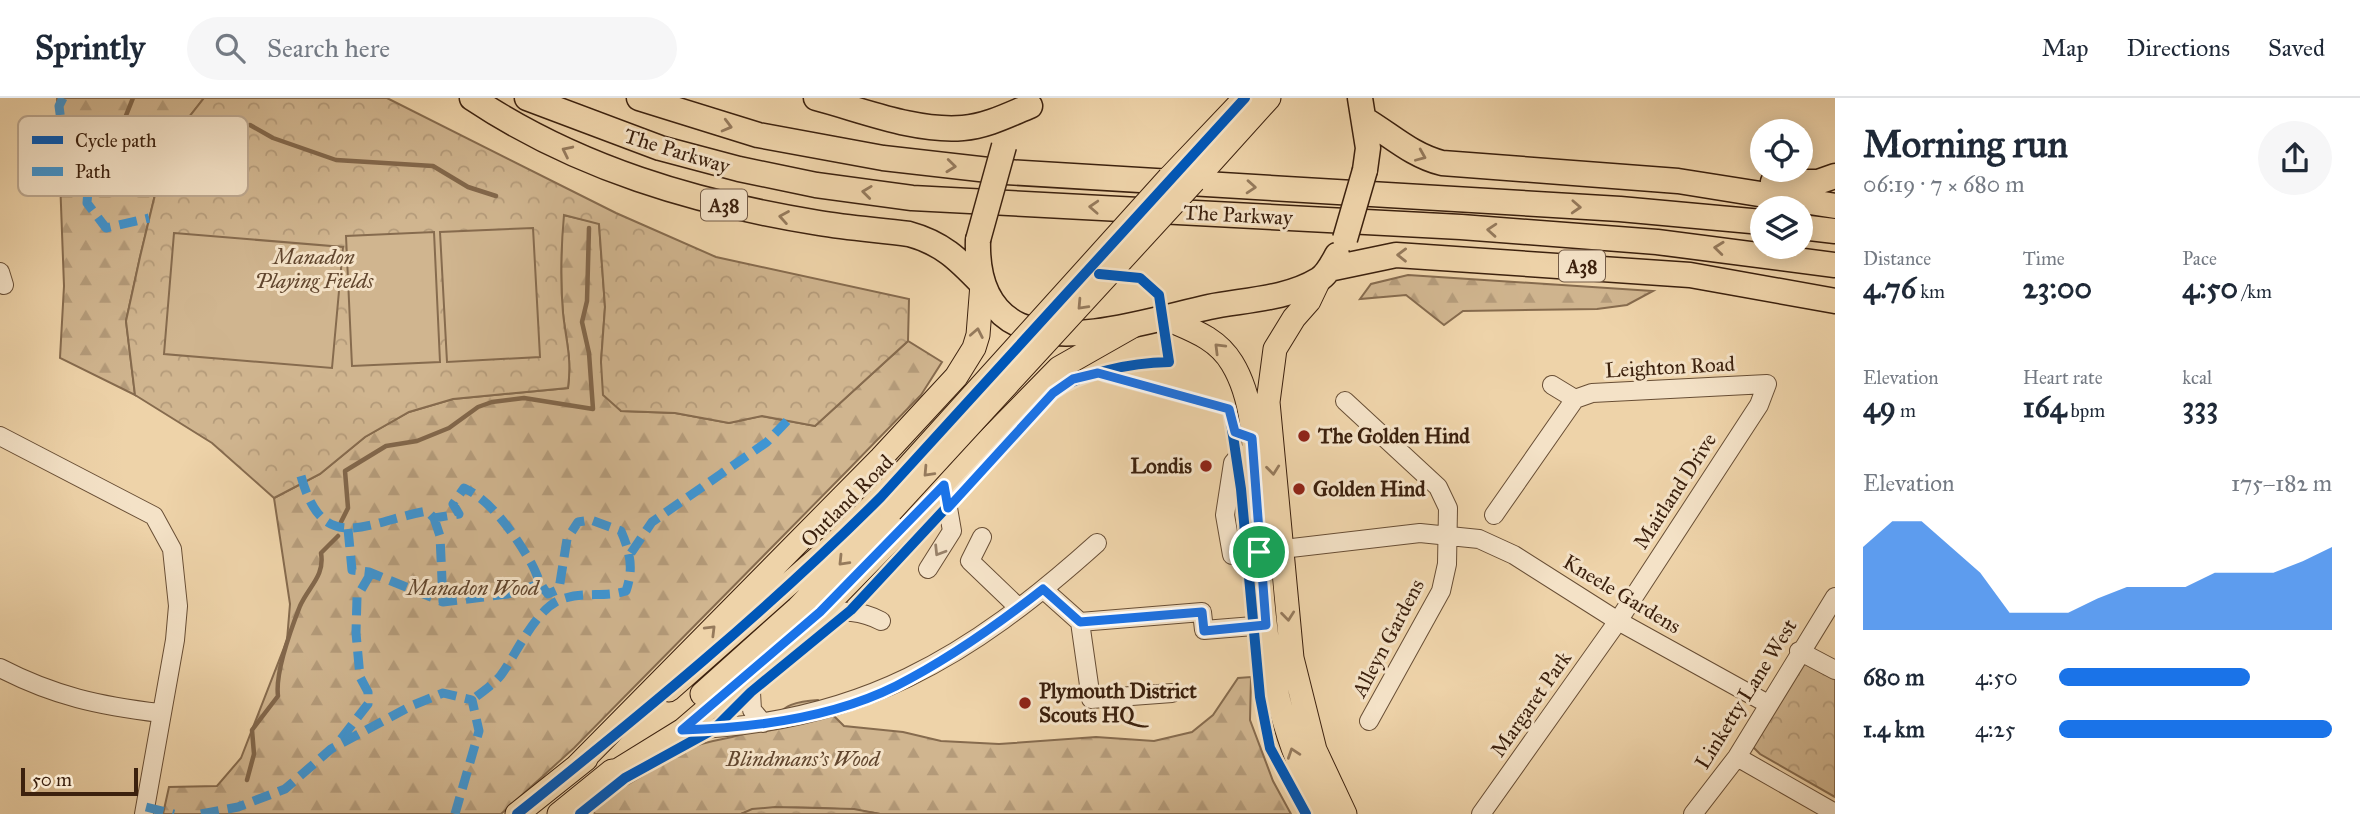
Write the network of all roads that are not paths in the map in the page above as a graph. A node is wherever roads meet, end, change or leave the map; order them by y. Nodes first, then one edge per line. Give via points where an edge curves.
1 (472, 98) edge
2 (527, 98) edge
3 (639, 98) edge
4 (816, 98) edge
5 (1245, 98) edge
6 (1269, 98) edge
7 (1036, 102) edge
8 (1360, 108) edge
9 (1835, 176) edge
10 (1678, 181) junction
11 (1835, 206) edge
12 (1750, 221) edge
13 (1813, 228) edge
14 (1835, 231) edge
15 (1835, 265) edge
16 (1324, 275) junction
17 (981, 283) junction
18 (1835, 301) edge
19 (1167, 319) junction
20 (1139, 323) junction
21 (1767, 384) joint
22 (1552, 385) dead end
23 (1575, 399) junction
24 (1345, 401) dead end
25 (0, 436) edge
26 (1253, 451) junction
27 (944, 485) junction
28 (886, 504) junction
29 (1494, 515) dead end
30 (1449, 534) junction
31 (982, 537) dead end
32 (1097, 543) dead end
33 (1270, 550) junction
34 (928, 569) dead end
35 (1043, 589) junction
36 (1835, 597) edge
37 (1019, 608) junction
38 (820, 612) junction
39 (881, 621) dead end
40 (1618, 621) junction
41 (1080, 622) junction
42 (1260, 626) junction
43 (1799, 651) junction
44 (0, 668) edge
45 (1835, 670) edge
46 (750, 675) junction
47 (1172, 693) dead end
48 (1768, 705) junction
49 (160, 713) junction
50 (1369, 722) dead end
51 (763, 723) junction
52 (682, 730) junction
53 (1737, 757) junction
54 (576, 767) junction
55 (602, 780) junction
56 (1835, 813) edge
57 (144, 814) edge
58 (517, 814) edge
59 (559, 814) edge
60 (1324, 814) edge
61 (1345, 814) edge
62 (1481, 814) edge
63 (1693, 814) edge

17 -> 1 highway, A38 via 952,253 933,242 909,234 755,212 685,195 583,159
15 -> 2 highway, The Parkway / A38 via 1657,242 1461,227 912,198 739,169 660,148
3 -> 12 highway, The Parkway via 758,135 1006,172
4 - 7 highway via 901,121 949,128 989,123
5 - 28 main road, Outland Road, bridge via 1169,178
6 -> 28 main road, Outland Road, bridge
7 - 17 highway, bridge via 1012,128 1004,146 978,240
8 -> 10 highway via 1406,149 1442,163
8 - 16 highway, bridge via 1368,148 1365,170 1345,239
9 - 10 highway via 1797,184
10 - 11 highway
13 - 14 highway
18 -> 16 highway, A38 via 1690,275 1396,255
16 - 19 highway via 1282,293
16 -> 33 main road via 1275,349 1268,383
17 - 20 highway via 998,310 1021,327 1061,332
54 -> 17 main road via 956,377 978,335
19 - 20 highway
26 -> 19 main road via 1244,390 1233,365 1207,337
20 - 27 main road via 1059,368
21 - 23 street, Leighton Road via 1592,393
21 - 40 street, Maitland Drive via 1759,405
22 - 23 street
23 - 29 street
24 - 30 street via 1438,487 1448,508
25 - 49 street via 118,494 154,516 163,529 172,549 177,606
26 - 33 main road
26 - 33 street, Kneele Gardens via 1233,463 1225,515 1232,555
27 -> 34 street via 952,531
27 - 38 main road
28 - 54 main road, Outland Road
28 -> 55 main road, Outland Road via 798,608
30 - 33 street, Kneele Gardens via 1383,536
30 - 40 street, Kneele Gardens via 1479,539 1514,555
30 - 50 street, Alleyn Gardens via 1441,591
31 - 37 street via 970,561
32 - 35 street
33 - 42 main road
33 -> 61 main road via 1315,750
35 - 37 street
35 - 41 street
36 - 43 street, Linketty Lane West
37 - 51 street via 985,635 894,687 844,705
38 - 39 street via 858,611
38 - 46 main road
40 - 48 street, Kneele Gardens
40 - 62 street, Margaret Park
41 - 42 street via 1202,612 1204,631
41 - 47 street via 1091,699
60 -> 42 main road via 1292,751
43 - 45 street
43 - 48 street, Linketty Lane West
44 - 49 street via 47,691 102,707
46 - 51 street via 752,710
46 - 52 main road
48 - 53 street, Linketty Lane West
49 - 57 street
51 - 52 street via 735,729
52 - 55 main road
53 - 56 street
53 - 63 street, Linketty Lane West
54 - 58 main road, Outland Road
55 - 59 main road, Outland Road

